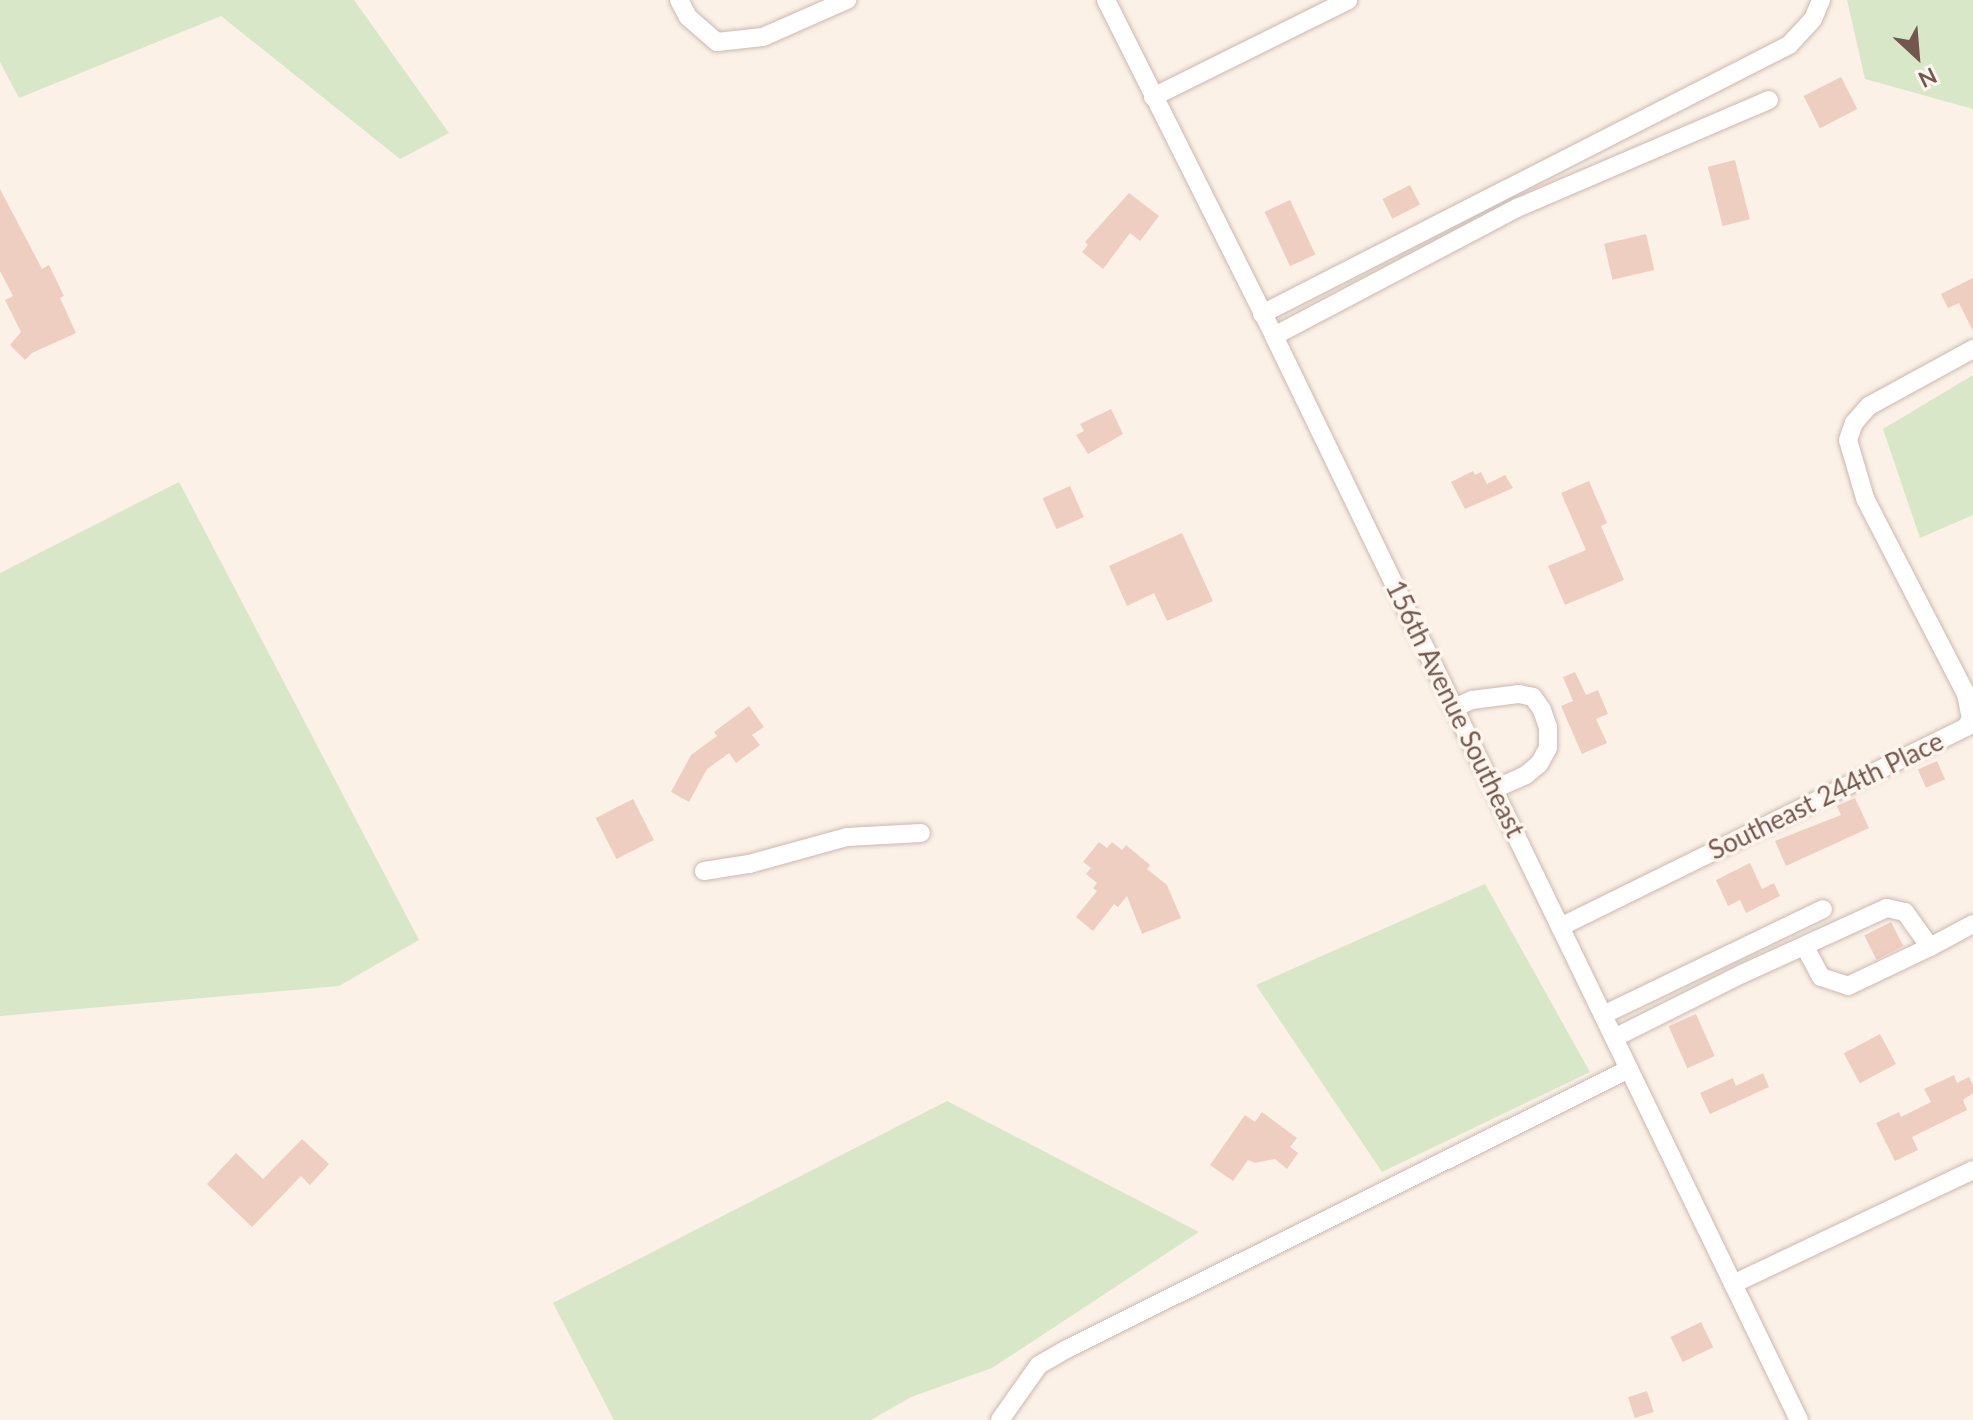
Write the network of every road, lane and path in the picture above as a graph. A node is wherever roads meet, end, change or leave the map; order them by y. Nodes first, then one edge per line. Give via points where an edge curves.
1 (679, 0) edge
2 (847, 0) edge
3 (1106, 0) edge
4 (1348, 0) edge
5 (1821, 0) edge
6 (1153, 97) junction
7 (1769, 100) dead end
8 (1262, 314) junction
9 (1274, 336) junction
10 (1973, 349) edge
11 (1454, 708) junction
12 (1494, 789) junction
13 (921, 833) dead end
14 (704, 871) dead end
15 (1823, 909) dead end
16 (1973, 924) edge
17 (1560, 927) junction
18 (1805, 947) junction
19 (1930, 947) junction
20 (1603, 1015) junction
21 (1614, 1038) junction
22 (1629, 1069) junction
23 (1973, 1170) edge
24 (1733, 1284) junction
25 (1000, 1420) edge
26 (1799, 1420) edge

1 - 2 street via 688,17 717,42 763,37
3 - 6 street, 156th Avenue Southeast
4 - 6 street
5 - 8 street via 1813,19 1789,45
6 - 8 street, 156th Avenue Southeast
7 - 9 street via 1517,208
8 - 9 street, 156th Avenue Southeast
9 - 11 street, 156th Avenue Southeast
10 - 17 street, Southeast 244th Place via 1869,406 1848,440 1865,498 1966,694 1971,719 1966,727
11 - 12 street, 156th Avenue Southeast
11 - 12 street via 1472,700 1519,694 1533,697 1542,710 1548,748 1539,764
12 - 17 street, 156th Avenue Southeast
13 - 14 street via 847,837
15 - 20 street
16 - 19 street
17 - 20 street, 156th Avenue Southeast
18 - 19 street via 1887,908 1905,912
18 - 19 street via 1821,977 1848,986
18 - 21 street
20 - 21 street, 156th Avenue Southeast
21 - 22 street, 156th Avenue Southeast
22 - 24 street, 156th Avenue Southeast
22 - 25 street via 1067,1349 1039,1365
23 - 24 street
24 - 26 street, 156th Avenue Southeast

